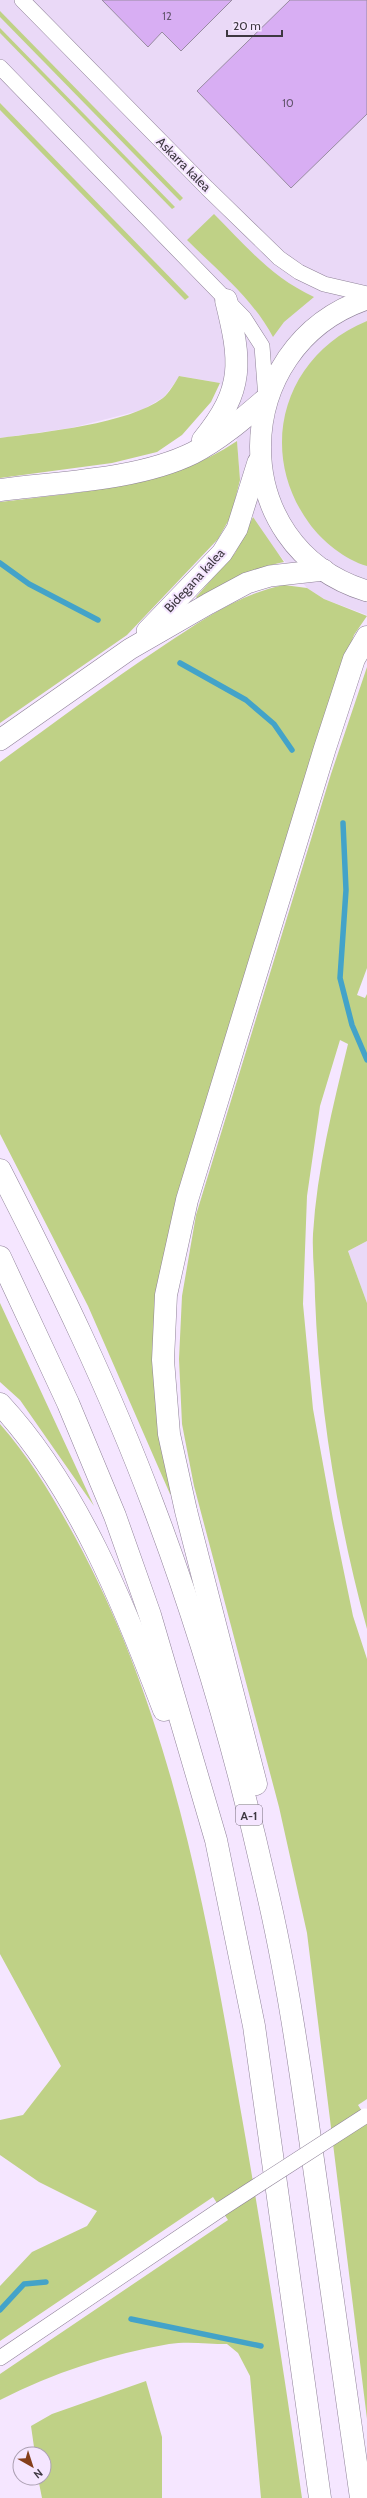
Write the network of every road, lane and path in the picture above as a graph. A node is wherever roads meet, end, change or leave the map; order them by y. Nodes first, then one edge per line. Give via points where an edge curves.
1 (22, 0) edge
2 (0, 67) edge
3 (367, 294) edge
4 (367, 299) edge
5 (226, 300) junction
6 (266, 399) junction
7 (193, 452) junction
8 (260, 457) junction
9 (0, 490) edge
10 (324, 570) junction
11 (367, 591) edge
12 (367, 637) edge
13 (130, 649) junction
14 (0, 740) edge
15 (0, 1170) edge
16 (0, 1257) edge
17 (0, 1404) edge
18 (216, 1840) junction
19 (267, 1888) junction
20 (365, 2116) dead end
21 (0, 2358) edge
22 (320, 2498) edge
23 (361, 2498) edge

1 - 3 street, Askarra kalea via 207,188 280,258 299,272 324,284
2 - 5 street
4 - 6 street via 328,316 308,333 290,352 276,375
5 - 6 street via 244,318 262,346
5 - 7 highway via 238,364 234,390 224,411
6 - 7 highway via 238,423
6 - 8 street via 260,428
7 - 9 highway via 159,466 116,475
8 - 10 street via 264,484 273,509 286,532 303,553
8 - 13 street, Bidegana kalea via 237,529 222,553
10 - 11 street via 353,587
10 - 13 street, Bidegana kalea via 270,576 247,584
12 - 19 highway via 354,659 187,1200 166,1295 164,1360 169,1434 186,1511 256,1785
13 - 14 street, Bidegana kalea
15 - 19 highway, A-1 via 51,1268 96,1367 153,1504 190,1607 244,1790
16 - 18 highway via 68,1403 115,1516 150,1615
17 - 18 highway via 46,1463 86,1530 128,1615
18 - 22 highway via 254,2026
19 - 23 highway, A-1 via 293,2015
20 - 21 street, bridge via 221,2209

